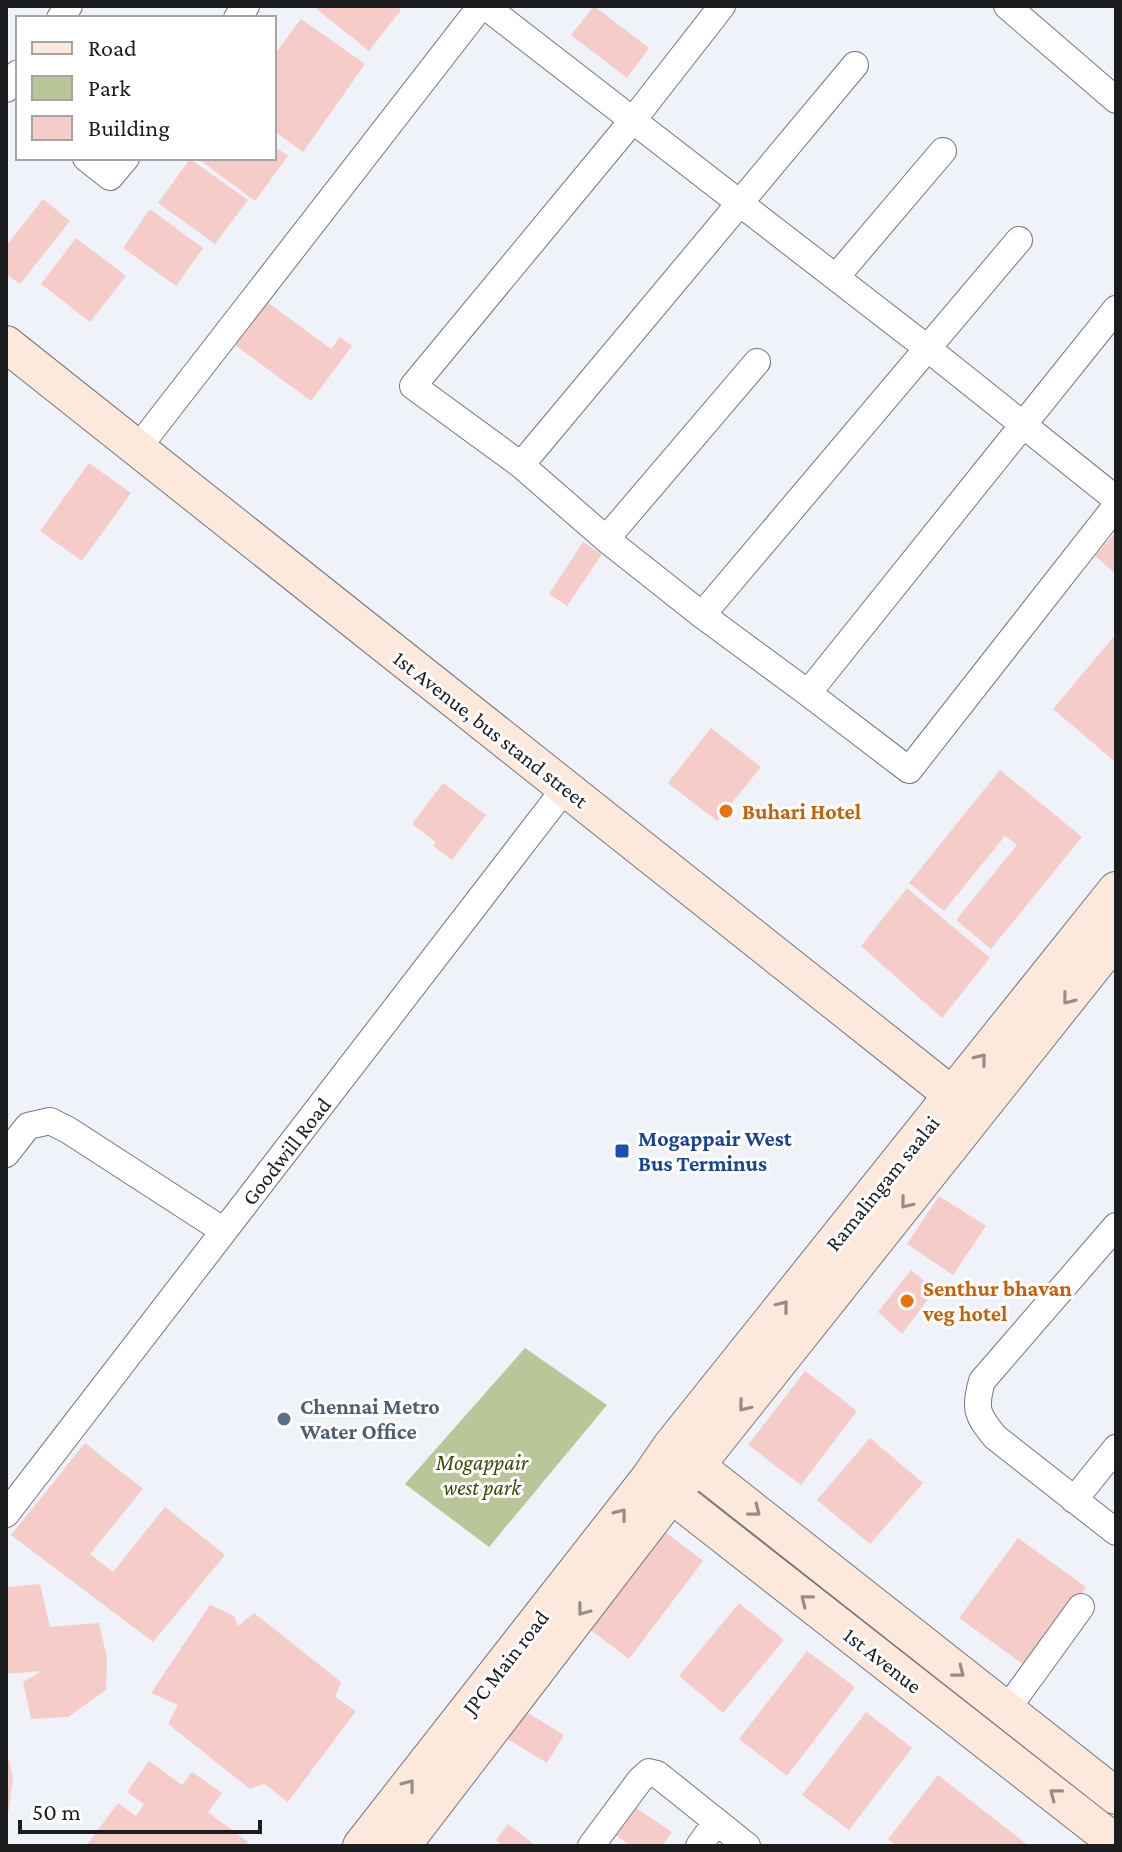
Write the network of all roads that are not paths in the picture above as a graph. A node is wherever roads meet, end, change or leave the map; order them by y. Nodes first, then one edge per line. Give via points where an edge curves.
1 (483, 6) edge
2 (722, 6) edge
3 (1007, 6) edge
4 (855, 65) dead end
5 (1116, 100) edge
6 (633, 120) junction
7 (943, 151) dead end
8 (89, 160) edge
9 (124, 160) edge
10 (739, 203) junction
11 (1019, 240) dead end
12 (836, 277) junction
13 (1116, 309) edge
14 (6, 344) edge
15 (927, 348) junction
16 (757, 362) dead end
17 (1023, 426) junction
18 (137, 449) junction
19 (521, 465) junction
20 (1116, 499) edge
21 (1116, 506) edge
22 (606, 539) junction
23 (702, 615) junction
24 (808, 693) junction
25 (566, 787) junction
26 (1116, 890) edge
27 (1116, 938) edge
28 (965, 1104) junction
29 (6, 1154) edge
30 (1116, 1226) edge
31 (224, 1231) junction
32 (1116, 1448) edge
33 (684, 1456) junction
34 (660, 1486) junction
35 (1074, 1500) junction
36 (6, 1514) edge
37 (1116, 1532) edge
38 (1081, 1607) dead end
39 (1007, 1709) junction
40 (1116, 1796) edge
41 (716, 1822) junction
42 (1116, 1843) edge
43 (361, 1846) edge
44 (402, 1846) edge
45 (591, 1846) edge
46 (699, 1846) edge
47 (747, 1846) edge

1 - 6 street
1 - 18 street
2 - 6 street
3 - 5 street
4 - 10 street
6 - 10 street
6 - 19 street via 413,386
7 - 12 street
8 - 9 street via 110,177
10 - 12 street
10 - 19 street
11 - 15 street
12 - 15 street
13 - 17 street
14 - 18 main road, 1st Avenue, bus stand street
15 - 17 street
15 - 23 street
16 - 22 street
17 - 20 street
17 - 24 street
18 - 25 main road, 1st Avenue, bus stand street
19 - 22 street
21 - 24 street via 909,770
22 - 23 street
23 - 24 street
25 - 28 main road, 1st Avenue, bus stand street
25 - 31 street, Goodwill Road
28 -> 26 main road, Ramalingam saalai
27 -> 28 main road
28 - 33 main road
29 - 31 street via 28,1126 50,1121
30 - 35 street via 982,1381 977,1400 980,1419 995,1437
31 - 36 street, Goodwill Road
32 - 35 street
33 - 34 main road
33 -> 39 main road, 1st Avenue
42 -> 34 main road, 1st Avenue
43 -> 34 main road, JPC Main road
34 -> 44 main road
35 - 37 street
38 - 39 street
39 - 40 main road, 1st Avenue
41 - 45 street via 649,1772
41 - 46 street
41 - 47 street

